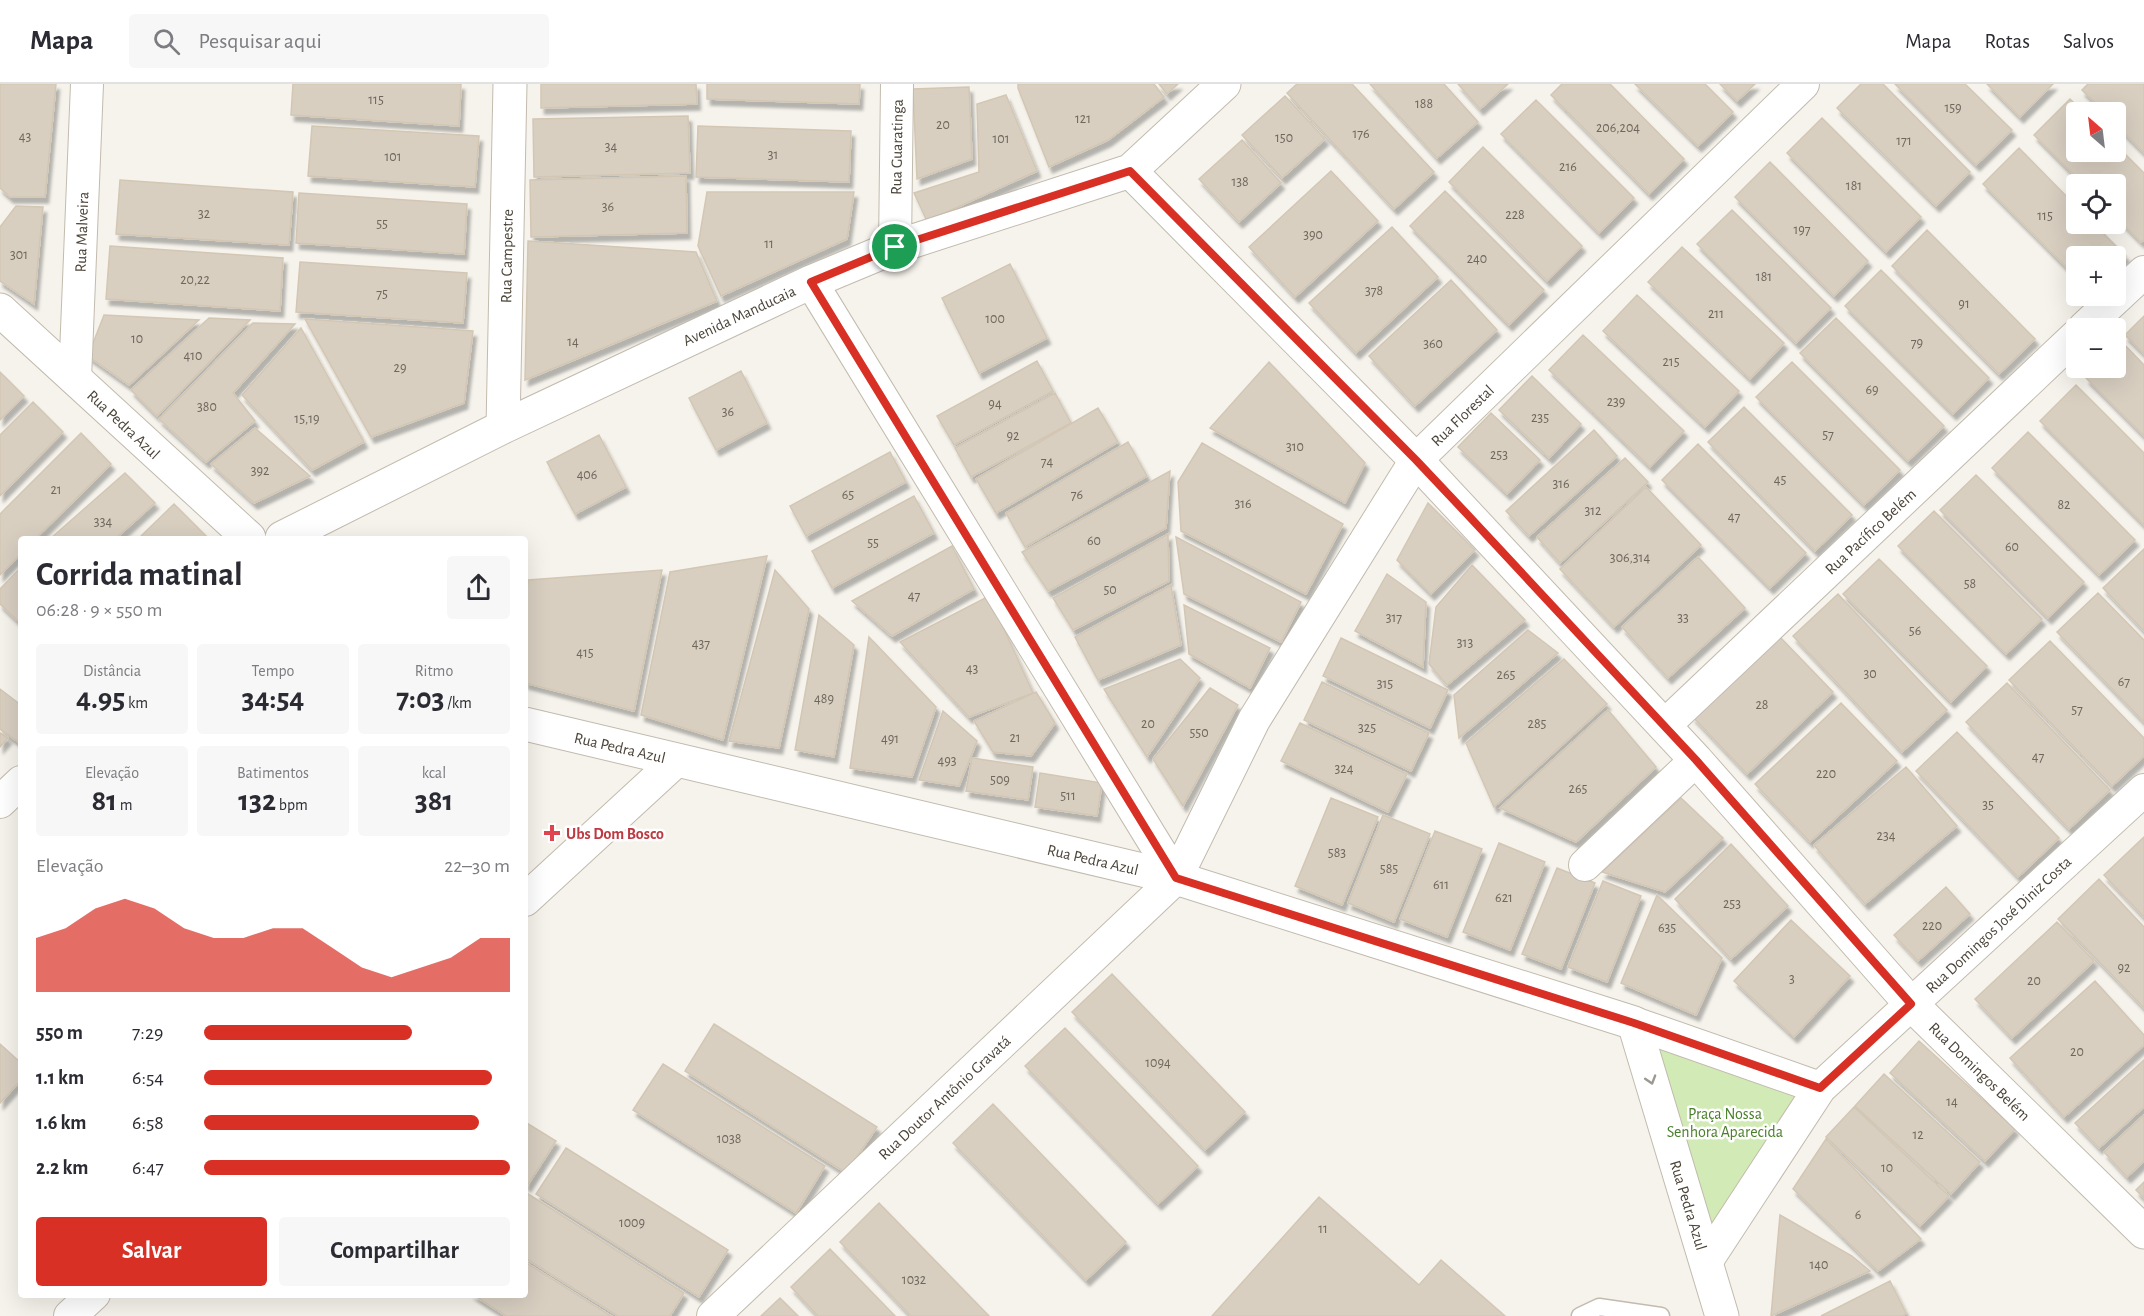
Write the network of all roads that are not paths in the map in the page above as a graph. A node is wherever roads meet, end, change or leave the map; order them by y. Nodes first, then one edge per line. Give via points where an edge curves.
1 (87, 84) edge
2 (510, 84) edge
3 (897, 84) edge
4 (1224, 84) edge
5 (1803, 84) edge
6 (1130, 171) junction
7 (895, 247) junction
8 (2144, 272) edge
9 (811, 282) junction
10 (0, 309) edge
11 (2095, 318) edge
12 (2066, 345) edge
13 (75, 379) junction
14 (503, 427) junction
15 (1416, 460) junction
16 (247, 536) edge
17 (286, 536) edge
18 (528, 726) edge
19 (1664, 726) junction
20 (677, 760) junction
21 (1696, 760) junction
22 (18, 785) edge
23 (2144, 790) edge
24 (0, 802) edge
25 (1585, 865) dead end
26 (1176, 878) junction
27 (528, 897) edge
28 (1911, 1004) junction
29 (1634, 1023) junction
30 (1820, 1088) junction
31 (2144, 1232) edge
32 (1706, 1262) junction
33 (90, 1298) edge
34 (70, 1316) edge
35 (713, 1316) edge
36 (1580, 1316) edge
37 (1661, 1316) edge
38 (1722, 1316) edge

1 - 13 street, Rua Malveira
2 - 14 street, Rua Campestre
3 - 7 street, Rua Guaratinga
4 - 6 street, Avenida Manducaia
5 - 15 street, Rua Florestal
6 - 7 street, Avenida Manducaia
6 - 15 street, Rua Domingos Belém
7 - 9 street, Avenida Manducaia
8 - 11 street
9 - 14 street, Avenida Manducaia
9 - 26 street
10 - 13 street, Rua Pedra Azul
12 - 19 street, Rua Pacífico Belém
13 - 16 street, Rua Pedra Azul
14 - 17 street, Avenida Manducaia
15 - 19 street, Rua Domingos Belém
15 - 26 street, Rua Florestal via 1254,720
18 - 20 street, Rua Pedra Azul
19 - 21 street, Rua Domingos Belém
20 - 26 street, Rua Pedra Azul
20 - 27 street
21 - 25 street
21 - 28 street, Rua Domingos Belém
22 - 24 street
23 - 28 street, Rua Domingos José Diniz Costa
26 - 29 street, Rua Pedra Azul
26 - 35 street, Rua Doutor Antônio Gravatá
28 - 30 street, Rua Domingos José Diniz Costa
28 - 31 street, Rua Domingos Belém
29 - 30 street
29 -> 32 street, Rua Pedra Azul
30 - 32 street, Rua Domingos José Diniz Costa
32 - 38 street, Rua Pedra Azul
33 - 34 street
36 - 37 lane via 1599,1307

